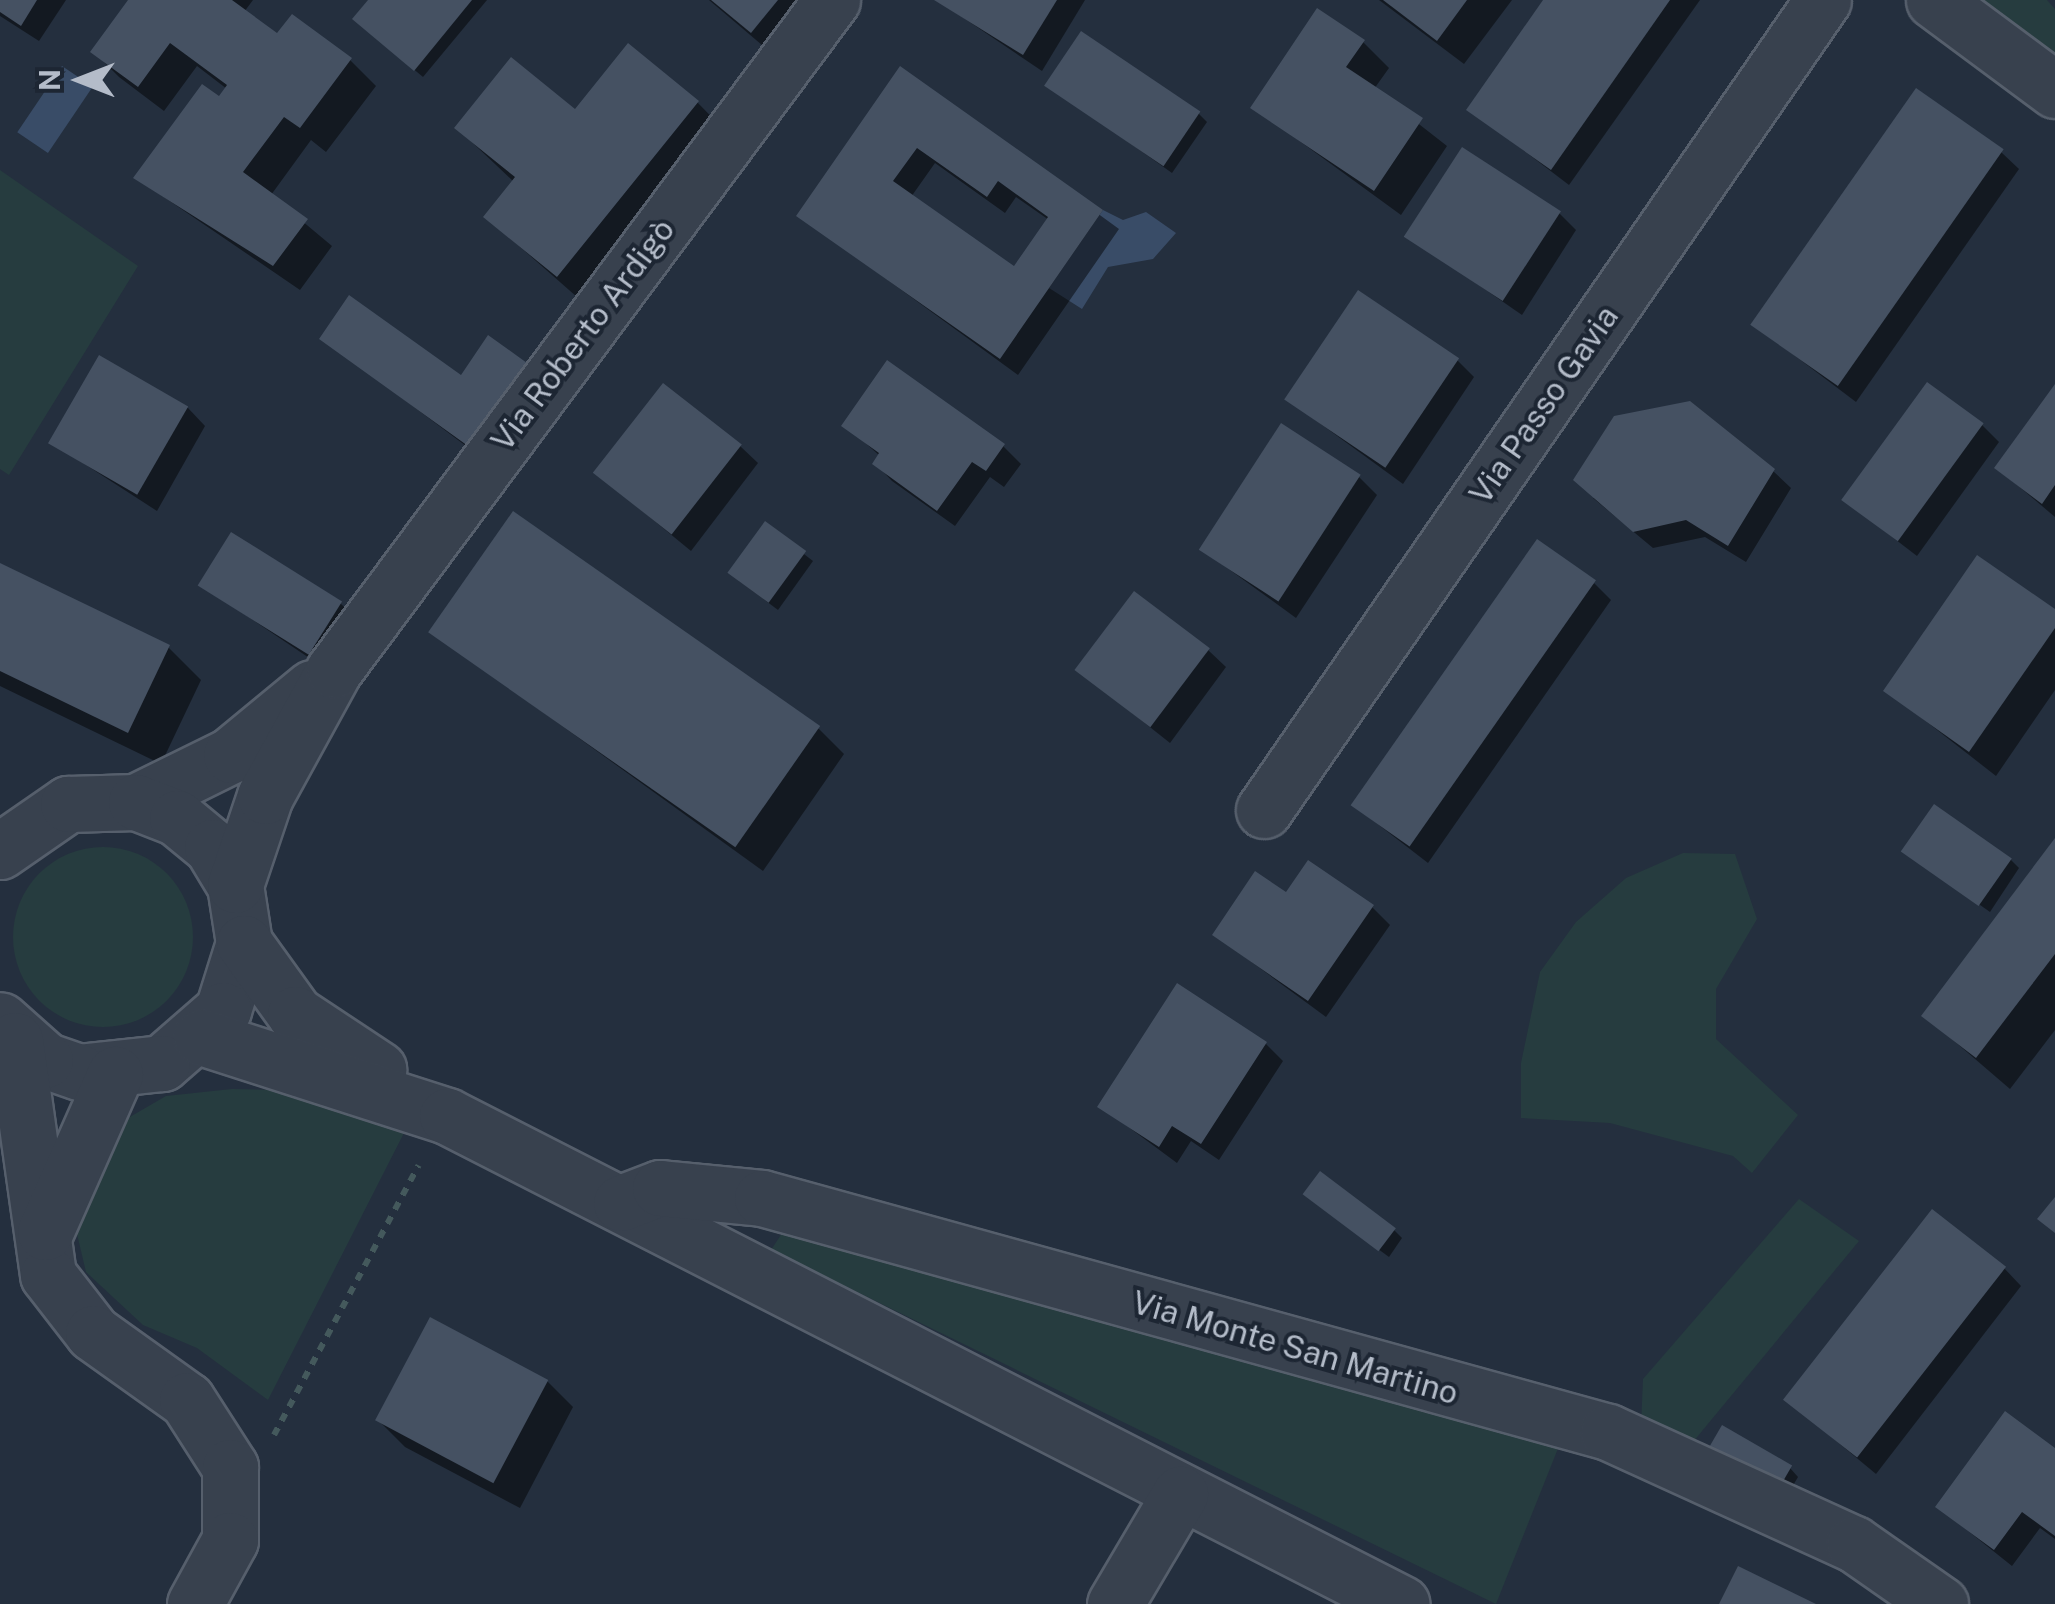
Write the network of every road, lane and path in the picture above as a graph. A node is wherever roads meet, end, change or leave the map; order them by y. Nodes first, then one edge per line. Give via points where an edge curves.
1 (832, 0) edge
2 (1823, 0) edge
3 (1934, 0) edge
4 (2055, 90) edge
5 (334, 670) junction
6 (136, 802) junction
7 (1264, 810) dead end
8 (12, 829) edge
9 (235, 886) junction
10 (244, 944) junction
11 (8, 1030) edge
12 (201, 1037) junction
13 (115, 1074) junction
14 (447, 1116) junction
15 (620, 1203) junction
16 (41, 1244) junction
17 (230, 1467) junction
18 (1180, 1494) junction
19 (194, 1604) edge
20 (1116, 1604) edge
21 (1402, 1604) edge
22 (1940, 1604) edge

1 - 5 street, Via Roberto Ardigò
2 - 7 street, Via Passo Gavia
3 - 4 street
5 - 6 street, Via Roberto Ardigò via 230,755
5 - 9 street, Via Roberto Ardigò via 266,796
6 - 8 street via 102,798
6 - 9 street via 177,818 212,847
9 - 10 street
10 - 12 street via 238,978
10 - 14 street via 295,1014
11 - 13 street via 79,1072
11 - 16 street
12 - 13 street via 162,1063
12 - 14 street
13 - 16 street via 69,1162
14 - 15 street
14 - 17 path via 283,1428
15 - 18 street
15 - 22 street, Via Monte San Martino via 660,1188 762,1198 1608,1432 1854,1544
16 - 17 street via 69,1304 187,1400
17 - 19 street via 230,1540
18 - 20 street
18 - 21 street

